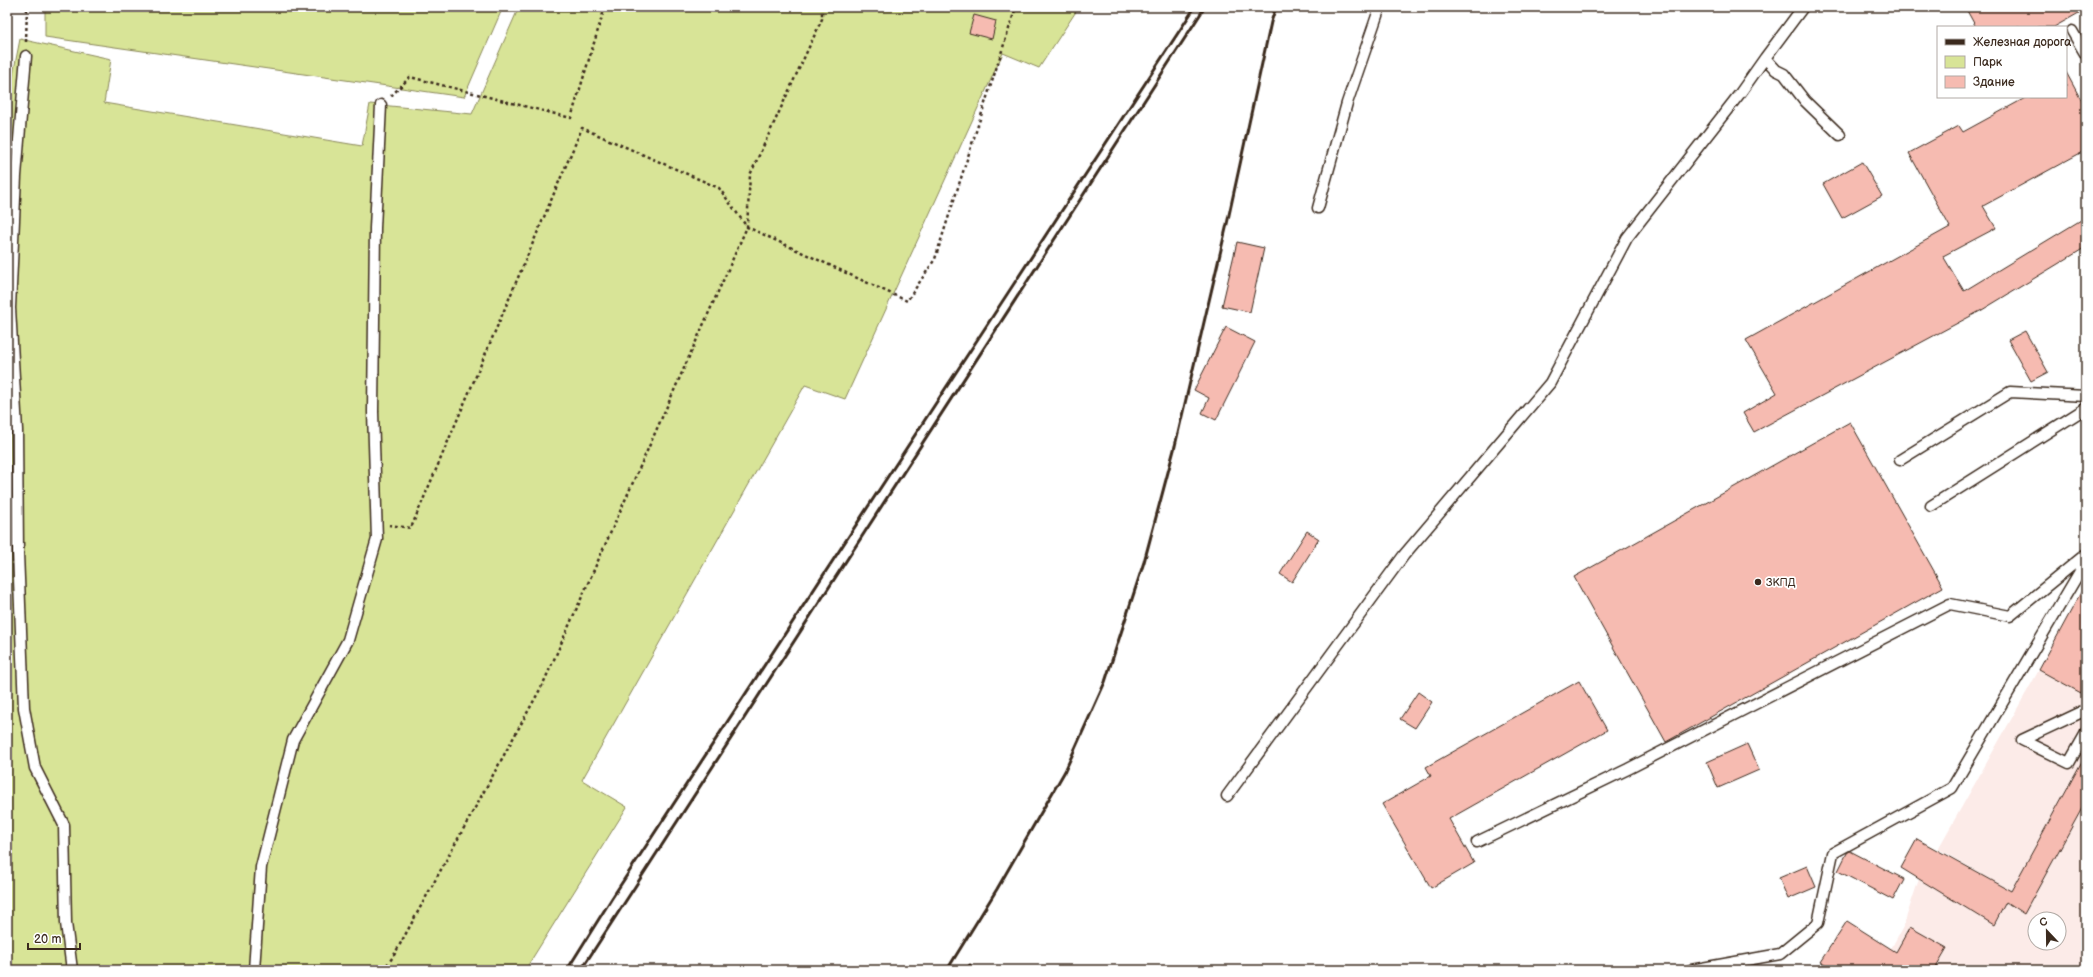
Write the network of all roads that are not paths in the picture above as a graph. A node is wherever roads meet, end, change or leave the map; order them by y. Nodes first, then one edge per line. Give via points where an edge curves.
1 (1380, 7) edge
2 (1803, 7) edge
3 (2072, 31) dead end
4 (26, 56) road end
5 (2086, 56) edge
6 (1765, 58) junction
7 (381, 105) road end
8 (1840, 135) dead end
9 (1318, 208) dead end
10 (2086, 396) edge
11 (2086, 408) edge
12 (1900, 460) dead end
13 (1931, 506) dead end
14 (2086, 554) edge
15 (2086, 561) edge
16 (2086, 710) edge
17 (2086, 733) edge
18 (1227, 796) dead end
19 (1477, 842) dead end
20 (72, 970) edge
21 (254, 970) edge
22 (1691, 970) edge

1 - 9 lane via 1347,103
2 - 6 lane
3 - 5 lane
4 - 20 lane via 16,176 10,308 17,430 18,553 24,708 35,768 64,826 66,923
6 - 8 lane via 1776,70 1784,74 1805,101
6 - 18 lane via 1627,238 1550,383 1404,555
7 - 21 lane via 375,228 373,412 377,539 348,640 292,740 261,866
10 - 12 lane via 2010,392
11 - 13 lane
14 - 19 lane via 2010,616 1950,604 1628,770
15 - 22 lane via 1952,788 1834,853 1818,924 1780,954
16 - 17 lane via 2022,740 2069,763

